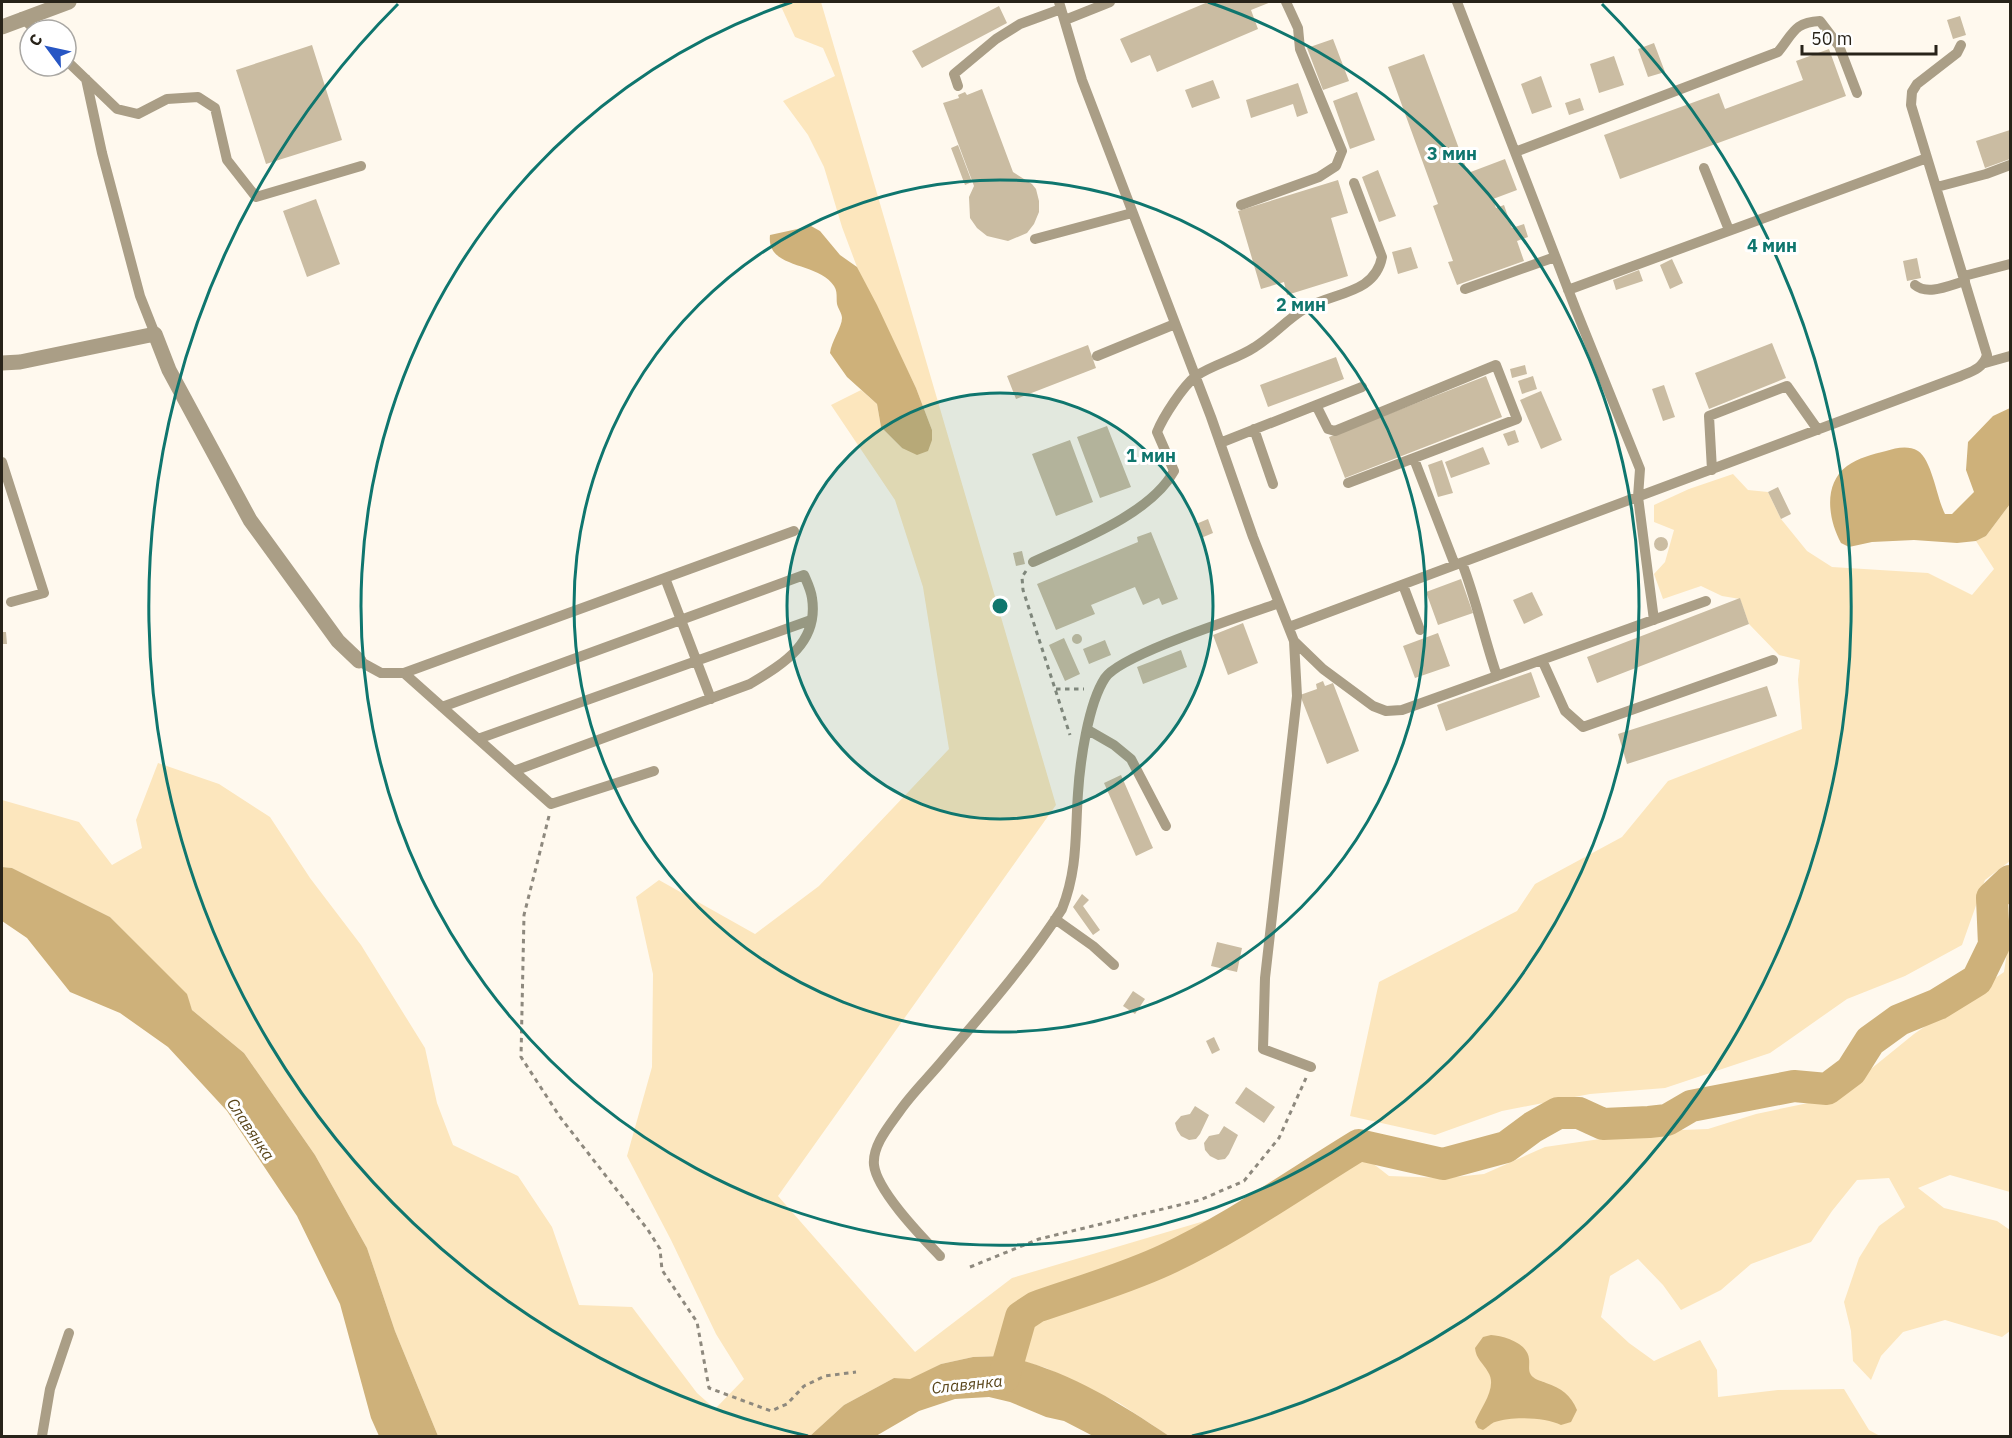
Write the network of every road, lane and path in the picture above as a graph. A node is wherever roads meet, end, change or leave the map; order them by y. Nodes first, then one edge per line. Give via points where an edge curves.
1 (69, 2) edge
2 (1110, 2) edge
3 (1286, 2) edge
4 (1457, 2) edge
5 (1060, 5) edge
6 (22, 18) edge
7 (18, 20) edge
8 (1065, 20) junction
9 (2, 27) edge
10 (1961, 45) dead end
11 (78, 71) edge
12 (86, 79) junction
13 (958, 86) dead end
14 (1857, 93) dead end
15 (1515, 152) junction
16 (1927, 158) junction
17 (2010, 165) edge
18 (361, 166) dead end
19 (1704, 168) dead end
20 (1354, 183) dead end
21 (1937, 187) junction
22 (1241, 205) dead end
23 (1132, 213) junction
24 (1730, 230) junction
25 (1035, 239) dead end
26 (1555, 257) junction
27 (2010, 264) edge
28 (1965, 278) junction
29 (1915, 285) dead end
30 (1466, 289) dead end
31 (1568, 290) junction
32 (1175, 324) junction
33 (155, 333) junction
34 (1097, 356) dead end
35 (2010, 356) edge
36 (2, 363) edge
37 (1985, 363) junction
38 (1196, 376) junction
39 (1362, 387) dead end
40 (1316, 405) junction
41 (1254, 429) junction
42 (1818, 430) junction
43 (1220, 443) junction
44 (1414, 459) junction
45 (2, 462) edge
46 (1712, 470) junction
47 (1348, 483) dead end
48 (1273, 484) dead end
49 (1638, 497) junction
50 (794, 531) dead end
51 (1033, 562) joint
52 (1459, 564) junction
53 (665, 578) junction
54 (1403, 585) junction
55 (1706, 601) dead end
56 (10, 602) dead end
57 (1279, 603) junction
58 (681, 620) junction
59 (811, 620) junction
60 (1654, 620) junction
61 (1289, 627) junction
62 (1420, 630) dead end
63 (1294, 641) junction
64 (1542, 660) junction
65 (1773, 660) dead end
66 (359, 661) joint
67 (697, 661) junction
68 (404, 673) junction
69 (1497, 676) junction
70 (1056, 688) junction
71 (1098, 692) junction
72 (711, 699) junction
73 (442, 707) junction
74 (1088, 730) junction
75 (478, 739) junction
76 (1082, 751) junction
77 (514, 771) junction
78 (654, 771) dead end
79 (551, 804) junction
80 (1166, 826) dead end
81 (1056, 919) junction
82 (1114, 966) dead end
83 (1311, 1067) joint
84 (940, 1256) dead end
85 (970, 1267) dead end
86 (69, 1333) dead end
87 (856, 1372) dead end
88 (42, 1437) edge

1 - 6 street
2 - 8 lane
3 - 22 lane via 1298,28 1299,49 1342,151 1336,166 1319,177
4 - 15 lane
5 - 8 lane
5 - 13 lane via 996,39 954,74
7 - 9 street
8 - 23 lane via 1082,80
10 - 16 lane via 1957,53 1912,92 1911,105
11 - 12 lane
12 - 18 lane via 117,110 138,114 167,99 198,97 214,108 227,160 256,197
12 - 33 lane via 140,296
14 - 15 lane via 1839,46 1820,21 1806,22 1795,28 1778,52
15 - 26 lane
16 - 21 lane
16 - 24 lane
17 - 21 lane
19 - 24 lane
20 - 38 lane via 1382,257 1380,270 1355,289 1305,308 1254,348
21 - 28 lane
23 - 25 lane
23 - 32 lane
24 - 31 lane
26 - 30 lane
26 - 31 lane
27 - 28 lane
28 - 29 lane via 1927,291
28 - 37 lane via 1987,355
31 - 49 lane via 1640,469
32 - 34 lane
32 - 38 lane
33 - 36 street
33 - 66 street via 169,370 250,520 338,641
35 - 37 lane
37 - 42 lane via 1961,376
38 - 43 lane
38 - 51 lane via 1164,416 1157,432 1173,471 1166,486 1115,523
39 - 40 lane
40 - 41 lane
40 - 44 lane via 1328,429 1335,430 1496,365 1517,419
41 - 43 lane
41 - 48 lane
42 - 46 lane
42 - 46 lane via 1787,386 1709,416
43 - 57 lane
44 - 47 lane
44 - 52 lane
45 - 56 lane via 44,593
46 - 49 lane
49 - 52 lane
49 - 60 lane
50 - 53 lane
51 - 70 path via 1022,577 1023,590
52 - 54 lane
52 - 69 lane via 1472,588
53 - 58 lane
53 - 68 lane
54 - 61 lane
54 - 62 lane
55 - 60 lane
57 - 61 lane
57 - 71 lane via 1136,656 1106,676
58 - 59 lane via 804,575 812,598
58 - 67 lane
58 - 73 lane
59 - 67 lane
59 - 72 lane via 802,645 785,662 750,684
60 - 64 lane
61 - 63 lane
63 - 69 lane via 1358,696 1386,711 1402,710
63 - 83 lane via 1297,696 1265,978 1263,1049
64 - 65 lane via 1565,711 1583,727
64 - 69 lane
66 - 68 lane via 381,673
67 - 72 lane
67 - 75 lane
68 - 73 lane
70 - 71 path
70 - 76 path via 1067,730
71 - 74 lane
72 - 77 lane
73 - 75 lane
74 - 76 lane
74 - 80 lane via 1131,759
75 - 77 lane
76 - 81 lane via 1071,887
77 - 79 lane
78 - 79 lane
79 - 87 path via 524,915 521,1057 560,1117 660,1249 662,1270 697,1322 709,1388 771,1411 787,1404 804,1386 825,1376
81 - 82 lane
81 - 84 lane via 901,1110 874,1154 877,1177 889,1196
83 - 85 path via 1279,1138 1244,1181 1200,1200 1039,1239
86 - 88 lane via 50,1389

